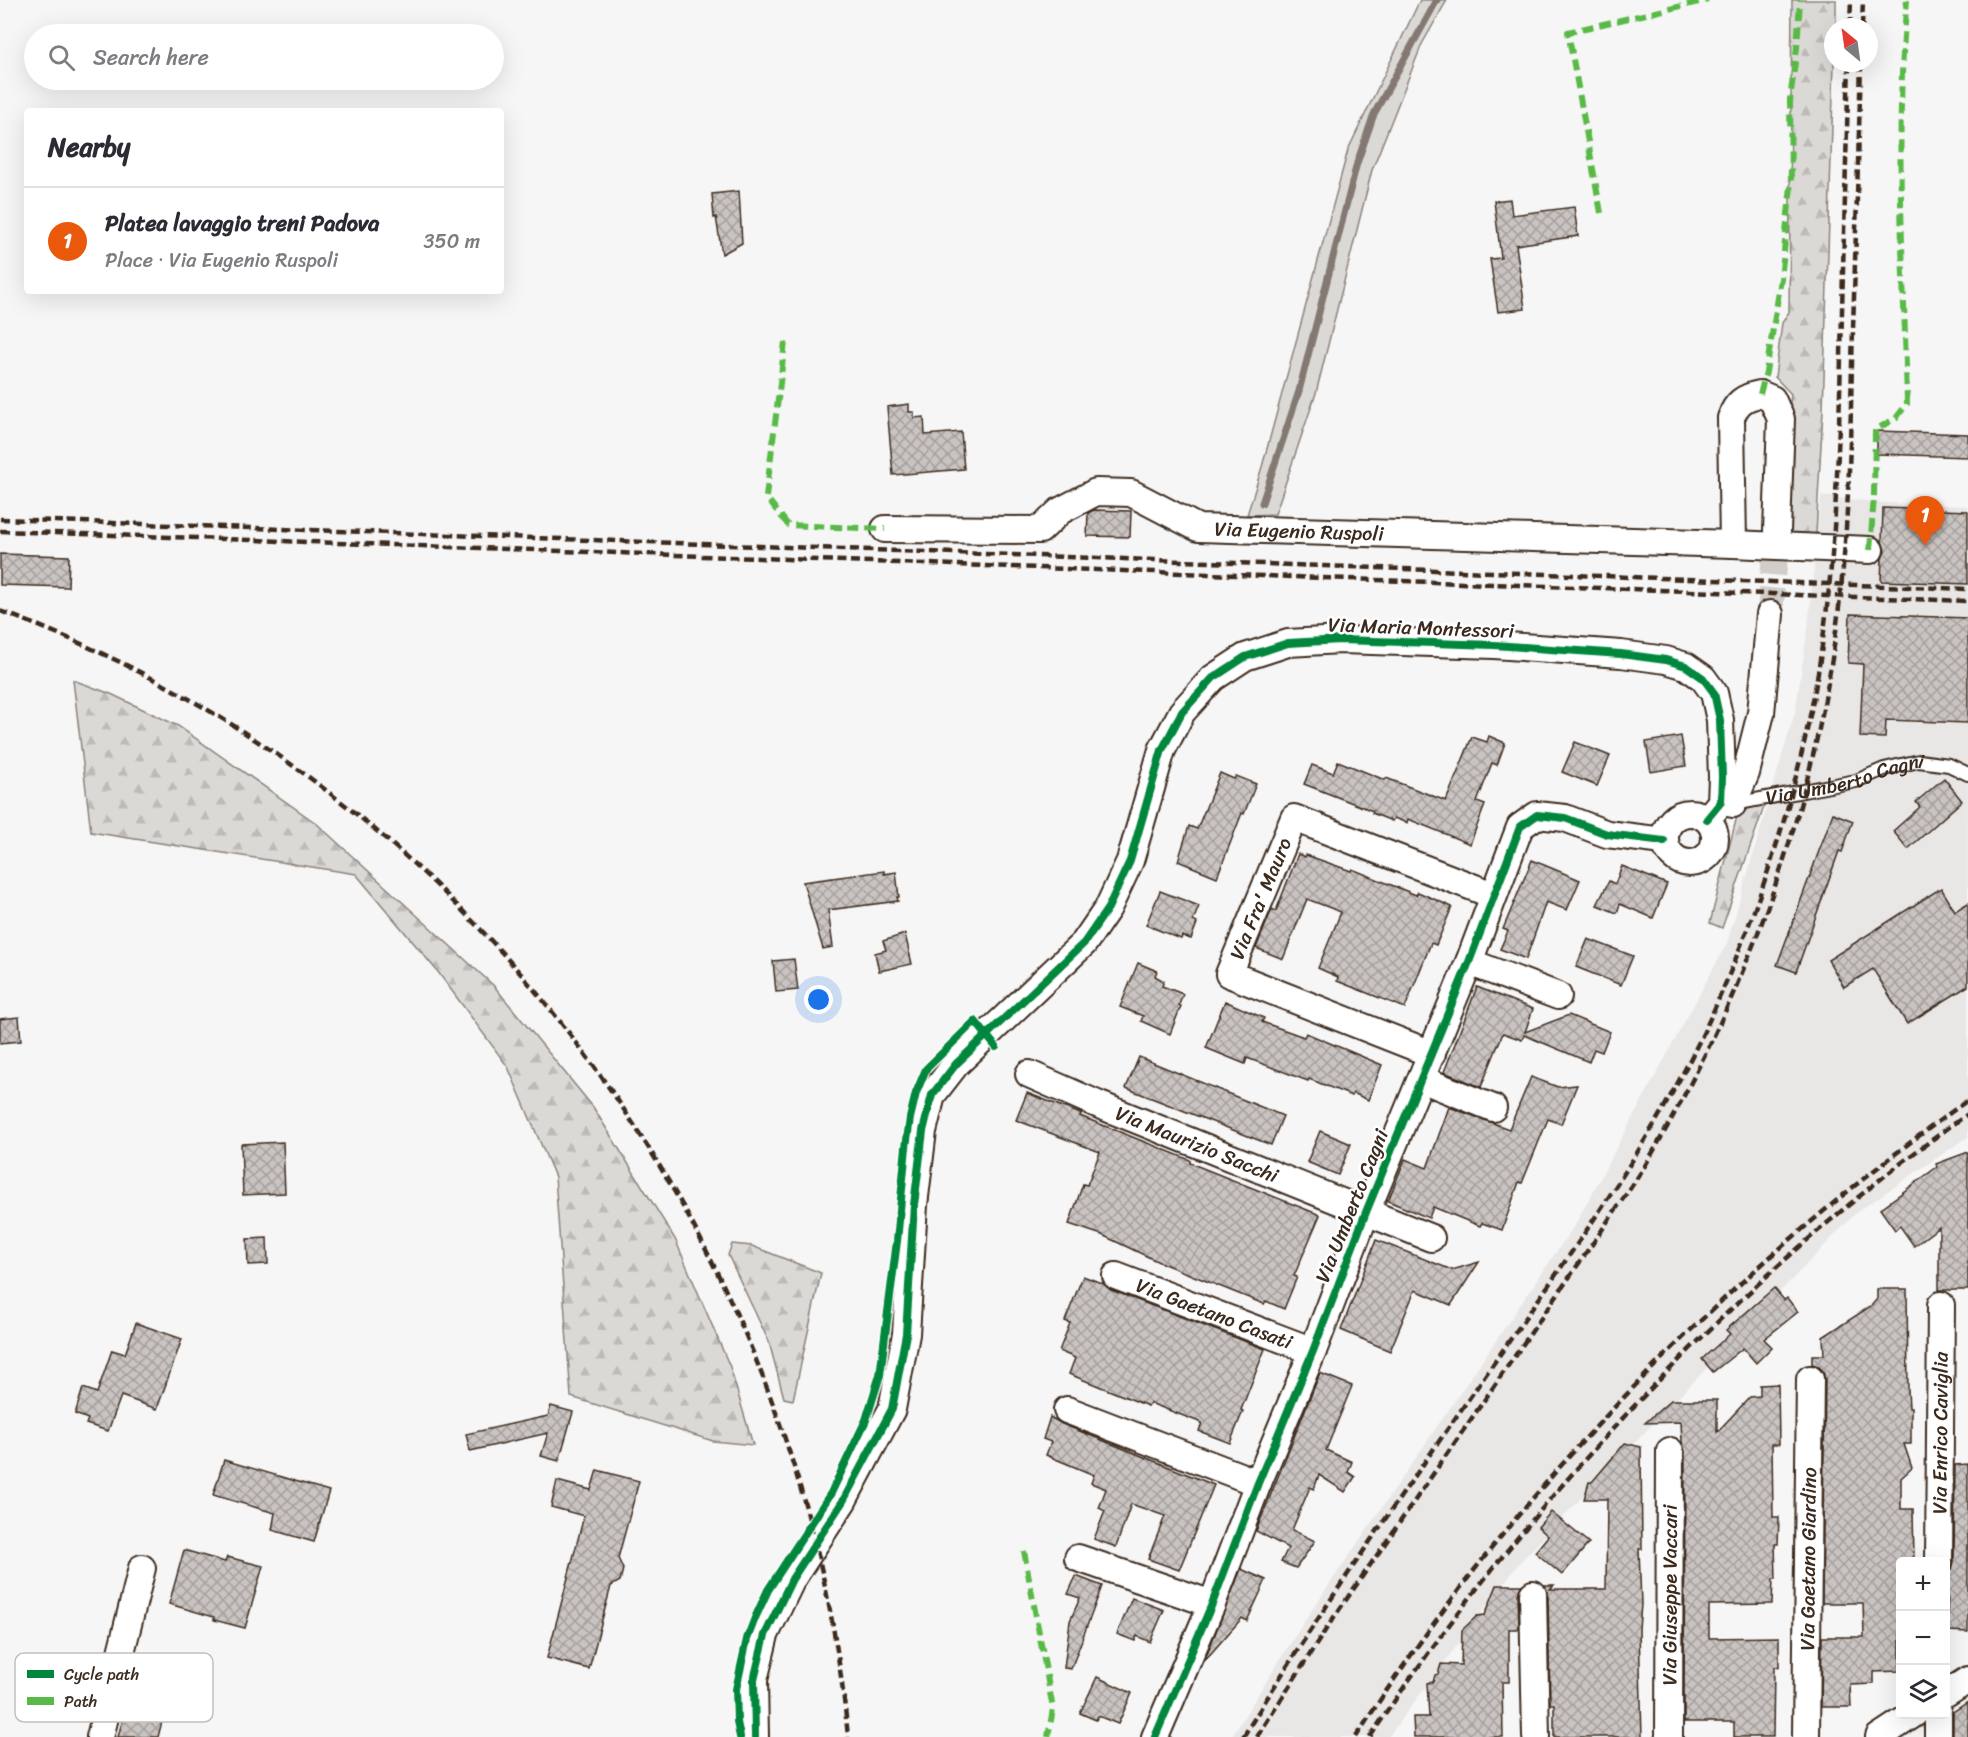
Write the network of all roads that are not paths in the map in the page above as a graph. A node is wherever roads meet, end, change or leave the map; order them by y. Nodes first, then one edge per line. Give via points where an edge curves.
1 (885, 529) dead end
2 (1777, 531) tunnel mouth
3 (1733, 544) junction
4 (1870, 550) dead end
5 (1770, 614) tunnel mouth
6 (1968, 774) edge
7 (1720, 808) junction
8 (1665, 841) junction
9 (1493, 895) junction
10 (1469, 962) junction
11 (1558, 996) dead end
12 (1432, 1054) junction
13 (1029, 1074) dead end
14 (1421, 1079) junction
15 (1493, 1108) dead end
16 (1366, 1212) junction
17 (1431, 1238) dead end
18 (1116, 1276) dead end
19 (1941, 1305) dead end
20 (1313, 1351) junction
21 (1810, 1379) dead end
22 (1067, 1410) dead end
23 (1670, 1451) dead end
24 (1258, 1483) junction
25 (1938, 1557) edge
26 (1078, 1558) dead end
27 (142, 1568) dead end
28 (1533, 1594) dead end
29 (1212, 1604) junction
30 (121, 1653) edge
31 (1968, 1680) edge
32 (1950, 1691) edge
33 (1906, 1719) edge
34 (1938, 1719) edge
35 (104, 1722) edge
36 (100, 1737) edge
37 (755, 1737) edge
38 (1155, 1737) edge
39 (1536, 1737) edge
40 (1669, 1737) edge
41 (1806, 1737) edge
42 (1879, 1737) edge
43 (1938, 1737) edge

1 - 3 street, Via Eugenio Ruspoli via 1040,530 1060,511 1096,492 1131,493 1198,528
2 - 3 street via 1781,419 1772,399 1760,394 1742,400 1731,418
3 - 4 street, Via Eugenio Ruspoli
5 - 7 street via 1761,713 1746,773
6 - 7 lane, Via Umberto Cagni via 1949,765 1918,761 1884,769 1856,782
7 - 8 street, Via Umberto Cagni via 1677,816 1666,830
7 - 8 street via 1710,854 1703,860 1678,860
7 - 37 street, Via Maria Montessori via 1720,720 1714,693 1703,678 1686,666 1666,660 1494,645 1341,640 1288,643 1245,657 1213,678 1182,712 1162,750 1130,861 1108,908 1084,943 956,1064 932,1095 914,1205 906,1334 892,1409 843,1501 792,1579 765,1635 754,1680
8 - 9 street, Via Umberto Cagni via 1608,834 1565,818 1536,815 1520,827
9 - 10 street, Via Umberto Cagni
9 - 12 street, Via Fra' Mauro via 1294,818 1229,974
10 - 11 street
10 - 12 street, Via Umberto Cagni
12 - 14 street, Via Umberto Cagni
13 - 16 street, Via Maurizio Sacchi
14 - 15 street
14 - 16 street, Via Umberto Cagni
16 - 17 street, Via Umberto Cagni
16 - 20 street, Via Umberto Cagni
18 - 20 street, Via Gaetano Casati
19 - 25 street, Via Enrico Caviglia
20 - 24 street, Via Umberto Cagni
21 - 41 street, Via Gaetano Giardino
22 - 24 street
23 - 40 street, Via Giuseppe Vaccari
24 - 29 street, Via Umberto Cagni
26 - 29 street
27 - 30 street
28 - 39 street
29 - 38 street, Via Umberto Cagni
31 - 32 street
33 - 42 street
34 - 43 street
35 - 36 street

